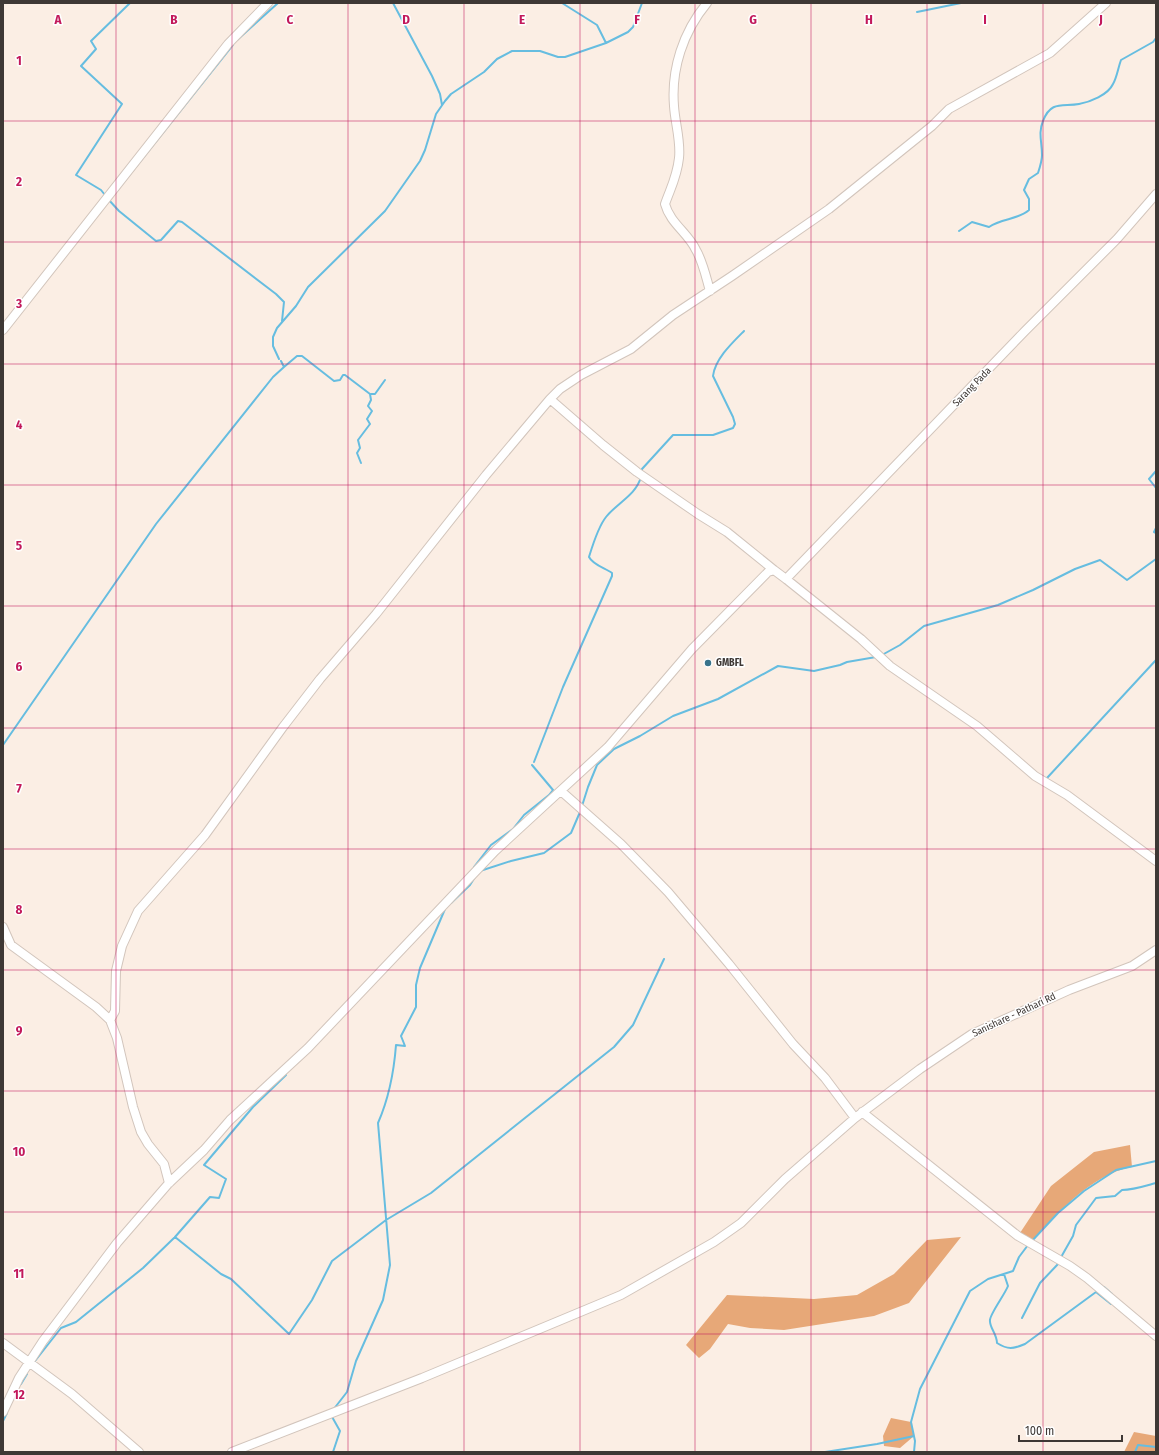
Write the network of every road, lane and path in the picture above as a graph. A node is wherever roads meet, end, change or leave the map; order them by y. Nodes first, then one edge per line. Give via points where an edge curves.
1 (268, 3) edge
2 (707, 3) edge
3 (1106, 3) edge
4 (1156, 194) edge
5 (710, 291) junction
6 (3, 330) edge
7 (550, 399) junction
8 (774, 570) junction
9 (786, 579) junction
10 (561, 791) junction
11 (1156, 861) edge
12 (3, 927) edge
13 (1156, 950) edge
14 (110, 1020) junction
15 (862, 1112) junction
16 (855, 1118) junction
17 (169, 1183) junction
18 (1156, 1336) edge
19 (3, 1343) edge
20 (29, 1361) junction
21 (3, 1412) edge
22 (139, 1452) edge
23 (232, 1452) edge

1 - 6 street via 228,44
2 - 5 street via 681,46 676,71 674,105 680,156 675,184 665,204 671,219 686,234 696,250
3 - 5 street via 1050,53 949,109 932,126 829,209
4 - 9 street, Sarang Pada via 1117,239
5 - 7 street via 673,315 631,349 581,375
7 - 8 street via 637,472 727,532
7 - 14 street via 376,614 320,679 205,836 138,911 122,946 116,971 115,1011
8 - 9 street
8 - 10 street via 768,572 696,644 608,747
9 - 11 street via 861,638 890,666 977,726 1035,776 1066,795
10 - 16 street via 621,844 668,892 793,1044 825,1078
10 - 17 street via 495,851 308,1048 230,1120 204,1150
12 - 14 street via 11,945
13 - 15 street, Sanishare - Pathari Rd via 1132,966 1069,990 972,1034
14 - 17 street via 141,1132 164,1164
15 - 16 street, Sanishare - Pathari Rd
15 - 18 street via 1018,1236 1087,1278
16 - 23 street, Sanishare - Pathari Rd via 785,1179 741,1223 714,1242 621,1296 422,1378
17 - 20 street via 117,1243
19 - 20 street
20 - 21 street
20 - 22 street

